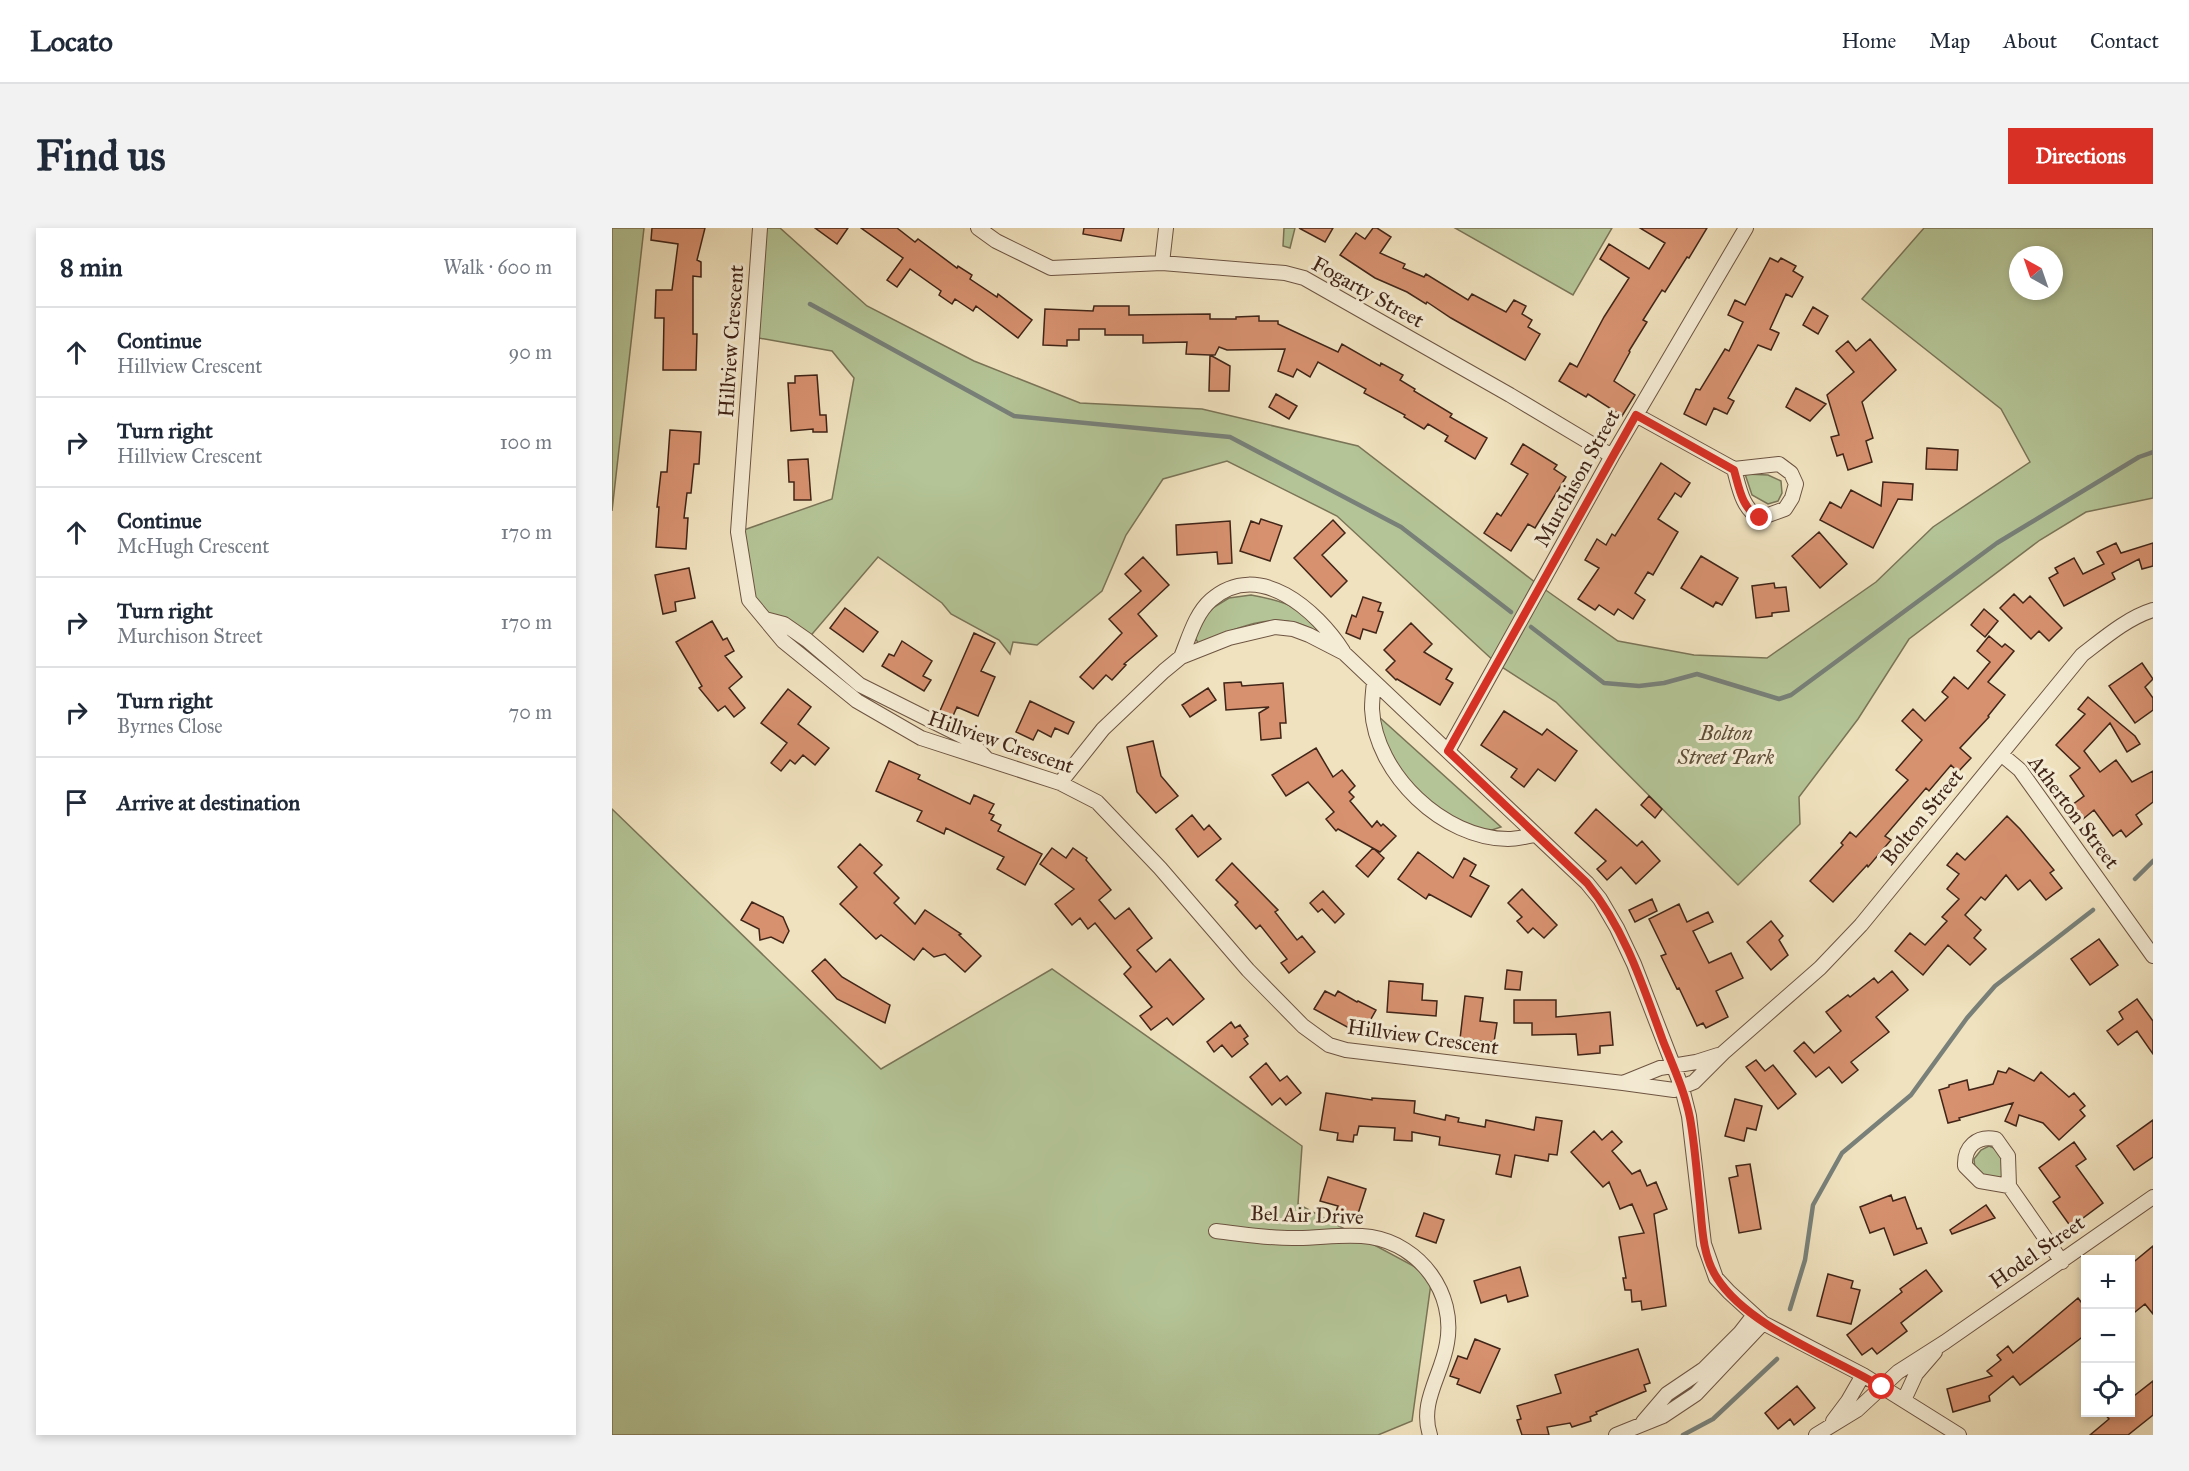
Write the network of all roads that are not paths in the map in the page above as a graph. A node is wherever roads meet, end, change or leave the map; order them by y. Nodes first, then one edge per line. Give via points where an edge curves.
1 (760, 228) edge
2 (978, 228) edge
3 (1166, 228) edge
4 (1746, 228) edge
5 (1162, 263) junction
6 (1636, 415) junction
7 (1612, 456) junction
8 (1734, 470) junction
9 (2153, 610) edge
10 (765, 619) junction
11 (1344, 652) junction
12 (1181, 657) junction
13 (1374, 682) junction
14 (1448, 751) junction
15 (2001, 754) junction
16 (987, 759) junction
17 (1060, 783) junction
18 (1536, 835) junction
19 (2153, 956) edge
20 (1723, 1053) junction
21 (1672, 1065) junction
22 (1623, 1083) junction
23 (1682, 1088) junction
24 (2008, 1186) dead end
25 (2153, 1197) edge
26 (1216, 1231) dead end
27 (2062, 1262) junction
28 (1758, 1319) junction
29 (1945, 1342) junction
30 (1863, 1375) junction
31 (1882, 1387) junction
32 (1904, 1400) junction
33 (1822, 1431) edge
34 (1430, 1435) edge
35 (1616, 1435) edge
36 (1959, 1435) edge

1 - 10 street, Hillview Crescent via 738,532 749,600
2 - 5 street, Fogarty Street via 1051,268
3 - 5 street
4 - 6 street, Murchison Street
5 - 7 street, Fogarty Street via 1304,278
6 - 7 street, Murchison Street
6 - 8 street
7 - 14 street, Murchison Street
8 - 8 street via 1742,497 1760,518 1785,509 1792,498 1796,484 1791,473 1779,464
9 - 15 street, Bolton Street via 2082,655
10 - 16 street via 784,624 860,685 968,739
10 - 16 street, Hillview Crescent via 783,641 857,701 921,738
11 - 12 street via 1293,629 1275,627 1229,638
11 - 12 street via 1301,604 1285,593 1254,585 1223,591 1210,600 1192,628
11 - 13 street
12 - 17 street via 1103,729
13 - 14 street
13 - 18 street via 1372,711 1379,738 1391,769 1406,787 1459,828 1509,839
14 - 18 street
15 - 19 street, Atherton Street via 2020,770
15 - 20 street, Bolton Street via 1842,947
16 - 17 street, Hillview Crescent
17 - 22 street, Hillview Crescent via 1097,802 1248,970 1303,1026 1329,1045 1369,1054
18 - 21 street via 1600,899 1634,964
20 - 21 street, Bolton Street
20 - 23 street, Bolton Street via 1694,1082
21 - 22 street, Hillview Crescent
21 - 23 street
22 - 23 street, Hillview Crescent via 1662,1090
23 - 28 street via 1709,1262 1716,1278
24 - 27 street
25 - 27 street, Hodel Street
26 - 34 street, Bel Air Drive via 1263,1237 1370,1237 1392,1242 1424,1266 1445,1299 1449,1330 1426,1410
27 - 29 street, Hodel Street
28 - 30 street
28 - 35 street via 1696,1394 1675,1410
29 - 31 street, Hodel Street via 1917,1358
29 - 32 street, Hodel Street via 1917,1374
30 - 31 street
30 - 33 street, Hodel Street via 1848,1401
31 - 32 street
31 - 33 street, Hodel Street via 1857,1410
32 - 36 street

